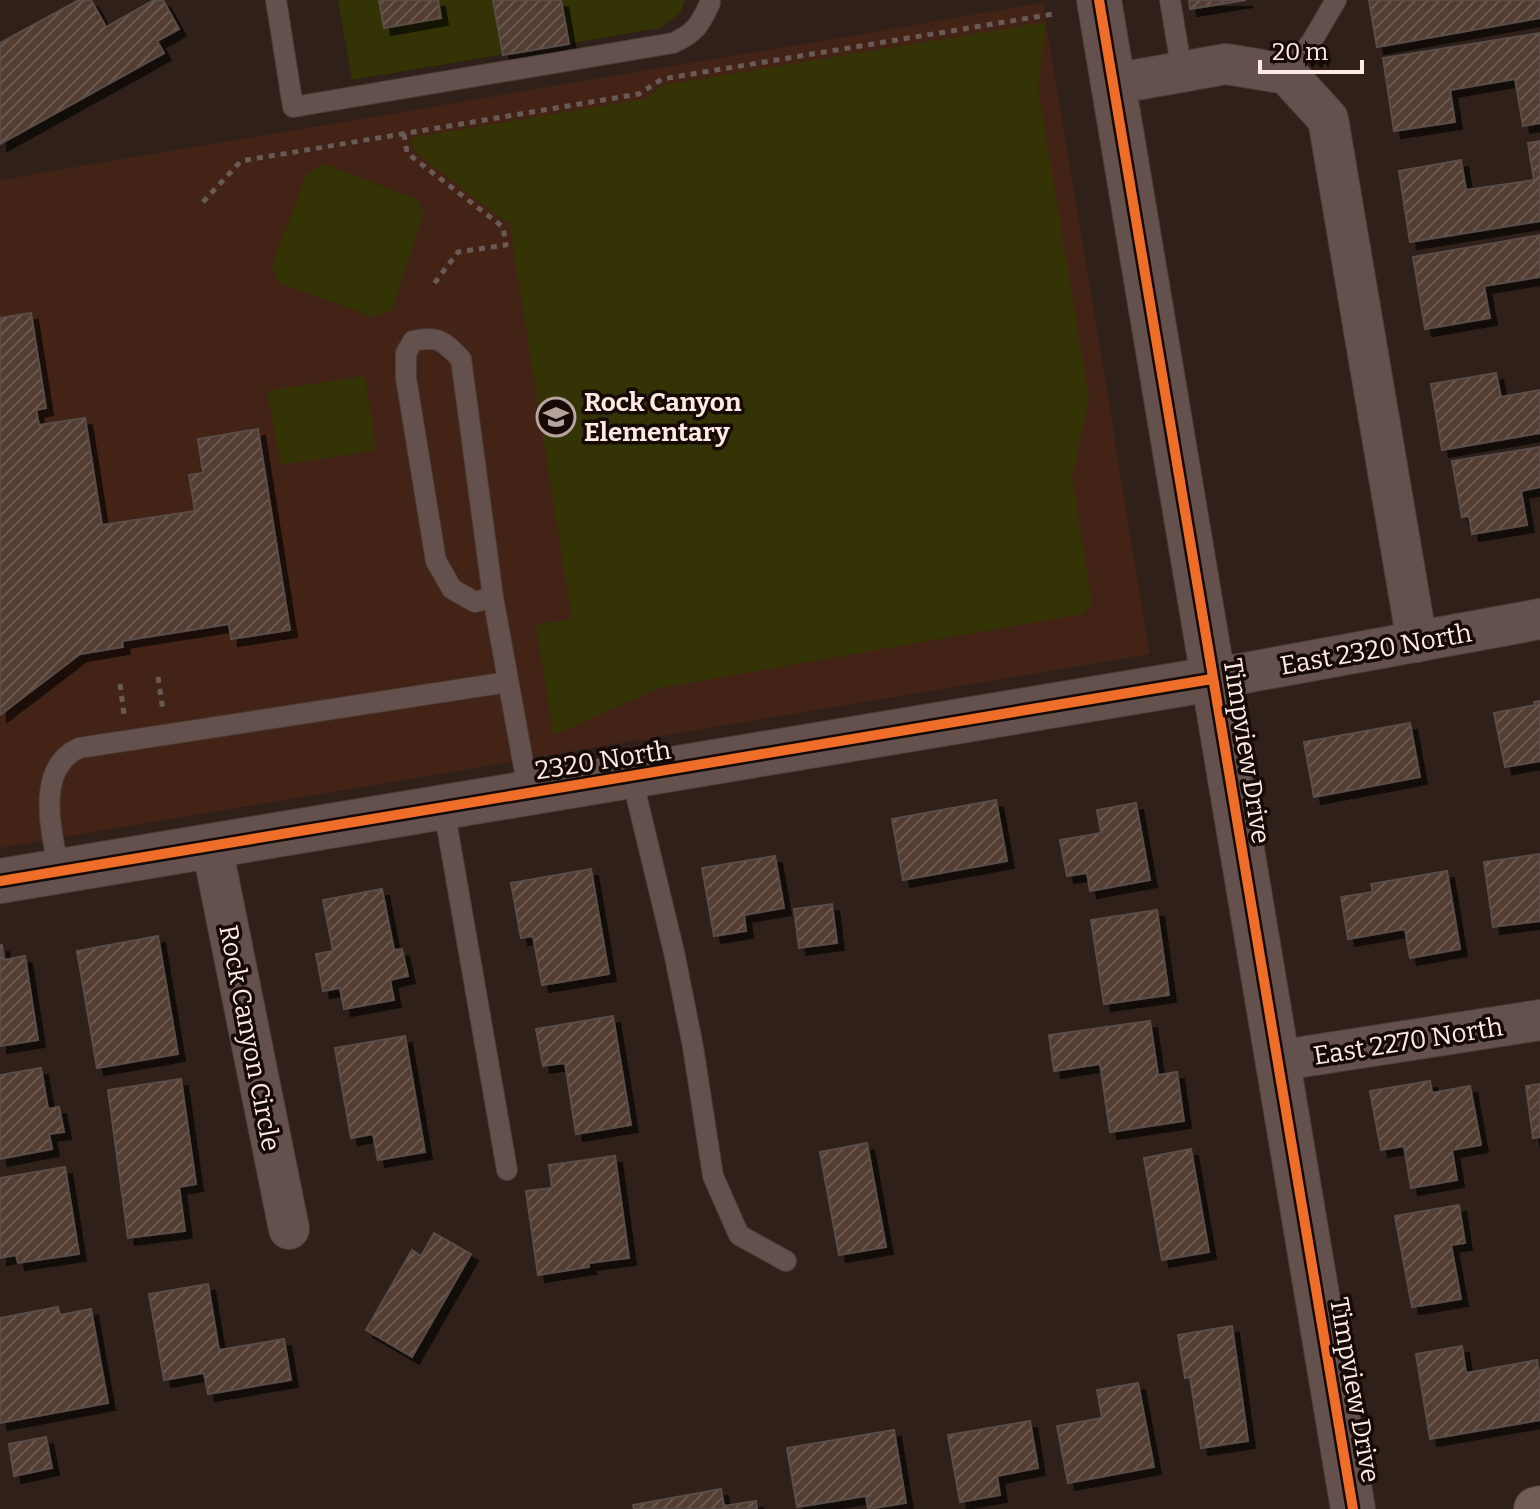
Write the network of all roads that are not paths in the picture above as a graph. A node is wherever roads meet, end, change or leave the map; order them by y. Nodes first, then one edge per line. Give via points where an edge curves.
1 (276, 0) edge
2 (1099, 0) edge
3 (1170, 0) edge
4 (1336, 0) edge
5 (715, 1) edge
6 (1182, 72) junction
7 (1287, 74) junction
8 (1113, 84) junction
9 (493, 597) junction
10 (1540, 619) edge
11 (1417, 642) junction
12 (1212, 679) junction
13 (508, 682) junction
14 (632, 778) junction
15 (529, 795) junction
16 (444, 809) junction
17 (212, 847) junction
18 (59, 871) junction
19 (0, 881) edge
20 (1540, 1020) edge
21 (1276, 1061) junction
22 (507, 1170) dead end
23 (289, 1229) dead end
24 (786, 1261) dead end
25 (1353, 1509) edge

1 - 5 lane via 293,107 673,43 691,35
2 - 8 street, Timpview Drive
3 - 6 lane
4 - 7 lane
6 - 7 street via 1226,64
6 - 8 street
7 - 11 street via 1328,119
8 - 12 street, Timpview Drive
9 - 9 lane via 461,359 446,343 431,337 413,341 406,353 406,378 436,561 452,589 475,602
9 - 13 lane
10 - 11 street, East 2320 North
11 - 12 street, East 2320 North
12 - 14 street, 2320 North
12 - 21 street, Timpview Drive
13 - 15 lane
13 - 18 lane via 79,748 65,754 52,786 50,826
14 - 15 street, 2320 North
14 - 24 lane via 674,952 713,1176 739,1235
15 - 16 street, 2320 North
16 - 17 street, 2320 North
16 - 22 lane
17 - 18 street, 2320 North
17 - 23 street, Rock Canyon Circle
18 - 19 street, 2320 North
20 - 21 street, East 2270 North
21 - 25 street, Timpview Drive

